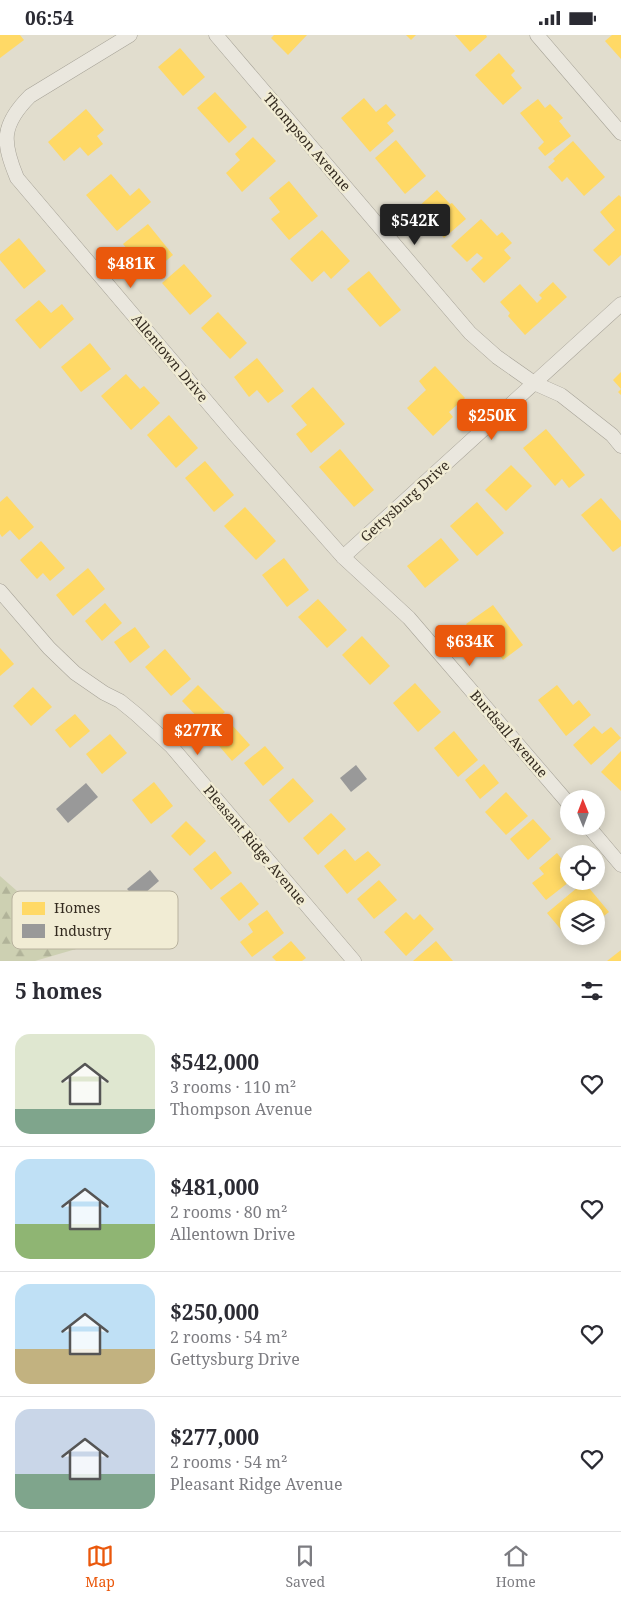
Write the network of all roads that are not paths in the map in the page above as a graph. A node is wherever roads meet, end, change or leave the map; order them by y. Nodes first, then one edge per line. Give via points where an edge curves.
1 (130, 35) edge
2 (216, 35) edge
3 (537, 35) edge
4 (621, 133) edge
5 (621, 304) edge
6 (534, 383) junction
7 (621, 445) edge
8 (343, 557) junction
9 (0, 591) edge
10 (560, 794) edge
11 (596, 835) edge
12 (621, 865) edge
13 (354, 961) edge

1 - 8 street, Allentown Drive via 30,96 10,119 8,156 17,178
2 - 6 street, Thompson Avenue via 470,333
3 - 4 street
5 - 6 street, Gettysburg Drive
6 - 7 street, Thompson Avenue via 561,395
6 - 8 street, Gettysburg Drive
8 - 10 street, Burdsall Avenue via 409,618
9 - 13 street, Pleasant Ridge Avenue via 75,673 130,710 170,746
11 - 12 street

